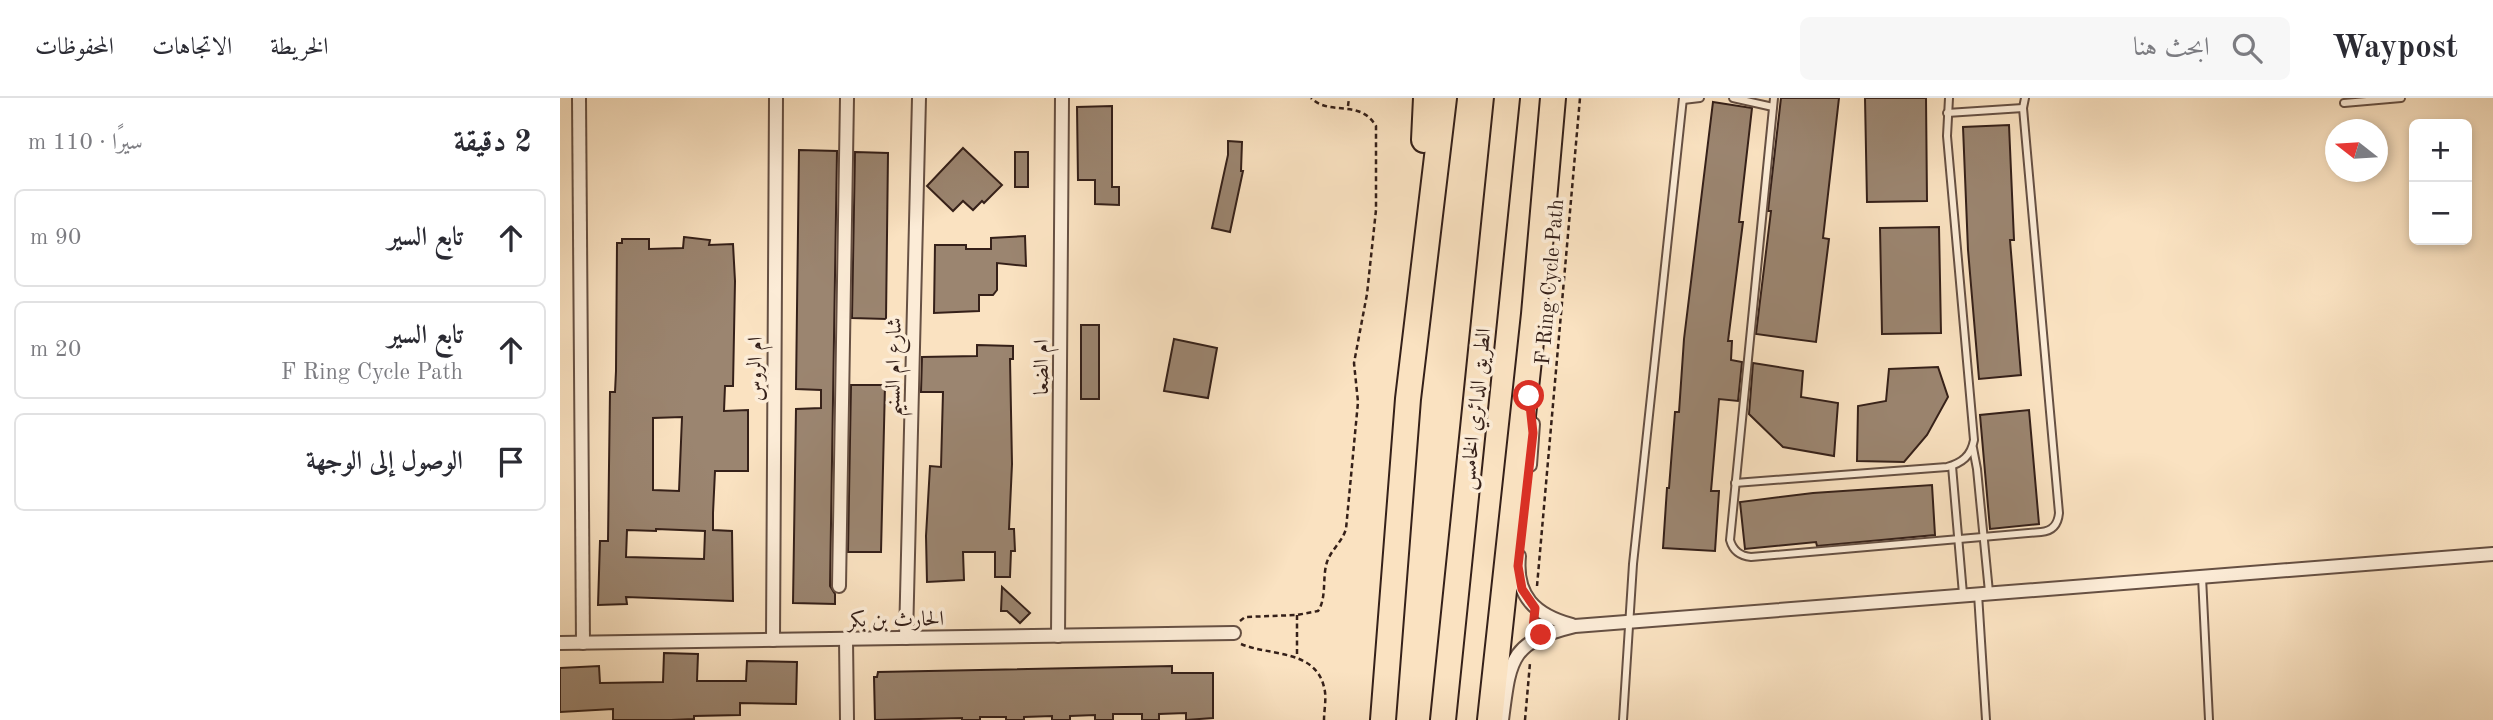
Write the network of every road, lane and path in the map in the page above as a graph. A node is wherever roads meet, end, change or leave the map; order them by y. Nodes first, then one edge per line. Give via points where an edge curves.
1 (579, 98) edge
2 (776, 98) edge
3 (846, 98) edge
4 (919, 98) edge
5 (1062, 98) edge
6 (1311, 98) edge
7 (1349, 98) edge
8 (1426, 98) edge
9 (1444, 98) edge
10 (1507, 98) edge
11 (1553, 98) edge
12 (1580, 98) edge
13 (1700, 98) edge
14 (1733, 98) edge
15 (1774, 98) edge
16 (1949, 98) edge
17 (2025, 98) edge
18 (2401, 98) edge
19 (1683, 99) edge
20 (2344, 103) dead end
21 (1348, 106) junction
22 (1773, 107) junction
23 (2023, 108) junction
24 (1947, 113) junction
25 (1525, 383) junction
26 (1408, 399) junction
27 (1973, 448) junction
28 (1952, 466) junction
29 (1735, 483) junction
30 (1983, 538) junction
31 (1959, 540) junction
32 (2493, 554) edge
33 (2202, 577) junction
34 (839, 586) dead end
35 (1984, 592) junction
36 (1963, 594) junction
37 (1535, 608) junction
38 (1297, 615) junction
39 (1629, 621) junction
40 (1575, 625) junction
41 (1234, 633) junction
42 (1058, 636) junction
43 (906, 638) junction
44 (846, 639) junction
45 (773, 640) junction
46 (1532, 640) junction
47 (560, 643) edge
48 (583, 643) junction
49 (1297, 657) junction
50 (847, 720) edge
51 (1324, 720) edge
52 (1384, 720) edge
53 (1443, 720) edge
54 (1490, 720) edge
55 (1502, 720) edge
56 (1525, 720) edge
57 (1623, 720) edge
58 (1986, 720) edge
59 (2209, 720) edge

1 - 48 street
2 - 45 street, ام الروس
3 - 34 street
4 - 43 street, شارع ام السنيم
5 - 42 street, ام الضعا
6 - 21 path via 1323,105
7 - 21 path
8 - 26 highway
9 - 26 highway
10 - 53 highway, الطريق الدائري الخامس
11 - 25 highway
12 - 37 path, F Ring Cycle Path
13 - 19 lane
14 - 22 lane
15 - 22 lane
16 - 24 lane
17 - 23 lane
18 - 20 lane
19 - 39 lane
21 - 38 path via 1371,116 1376,127 1376,197 1367,294 1354,363 1358,402 1348,516 1343,540 1328,559 1321,608
22 - 29 lane
23 - 24 lane
23 - 30 lane via 2059,519 2047,531
24 - 27 lane
25 - 37 street via 1533,433 1518,566 1522,589
25 - 54 highway
26 - 52 highway
27 - 28 lane
27 - 30 lane
28 - 29 lane
28 - 31 lane
29 - 31 lane via 1730,540 1735,551 1745,557
30 - 31 lane
30 - 35 lane
31 - 36 lane
32 - 33 street
33 - 35 street
33 - 59 lane
35 - 36 street
35 - 58 lane
36 - 39 street
37 - 40 street via 1547,617
38 - 41 path via 1245,617
38 - 49 path
39 - 40 street
39 - 57 lane
40 - 46 street
41 - 42 street, الحارث بن بكر
41 - 49 path via 1238,643 1248,647
42 - 43 street, الحارث بن بكر
43 - 44 street, الحارث بن بكر
44 - 45 street, الحارث بن بكر
44 - 50 street
45 - 48 street, الحارث بن بكر
46 - 55 street via 1512,664
46 - 56 path
47 - 48 street, الحارث بن بكر
49 - 51 path via 1320,674 1325,689

